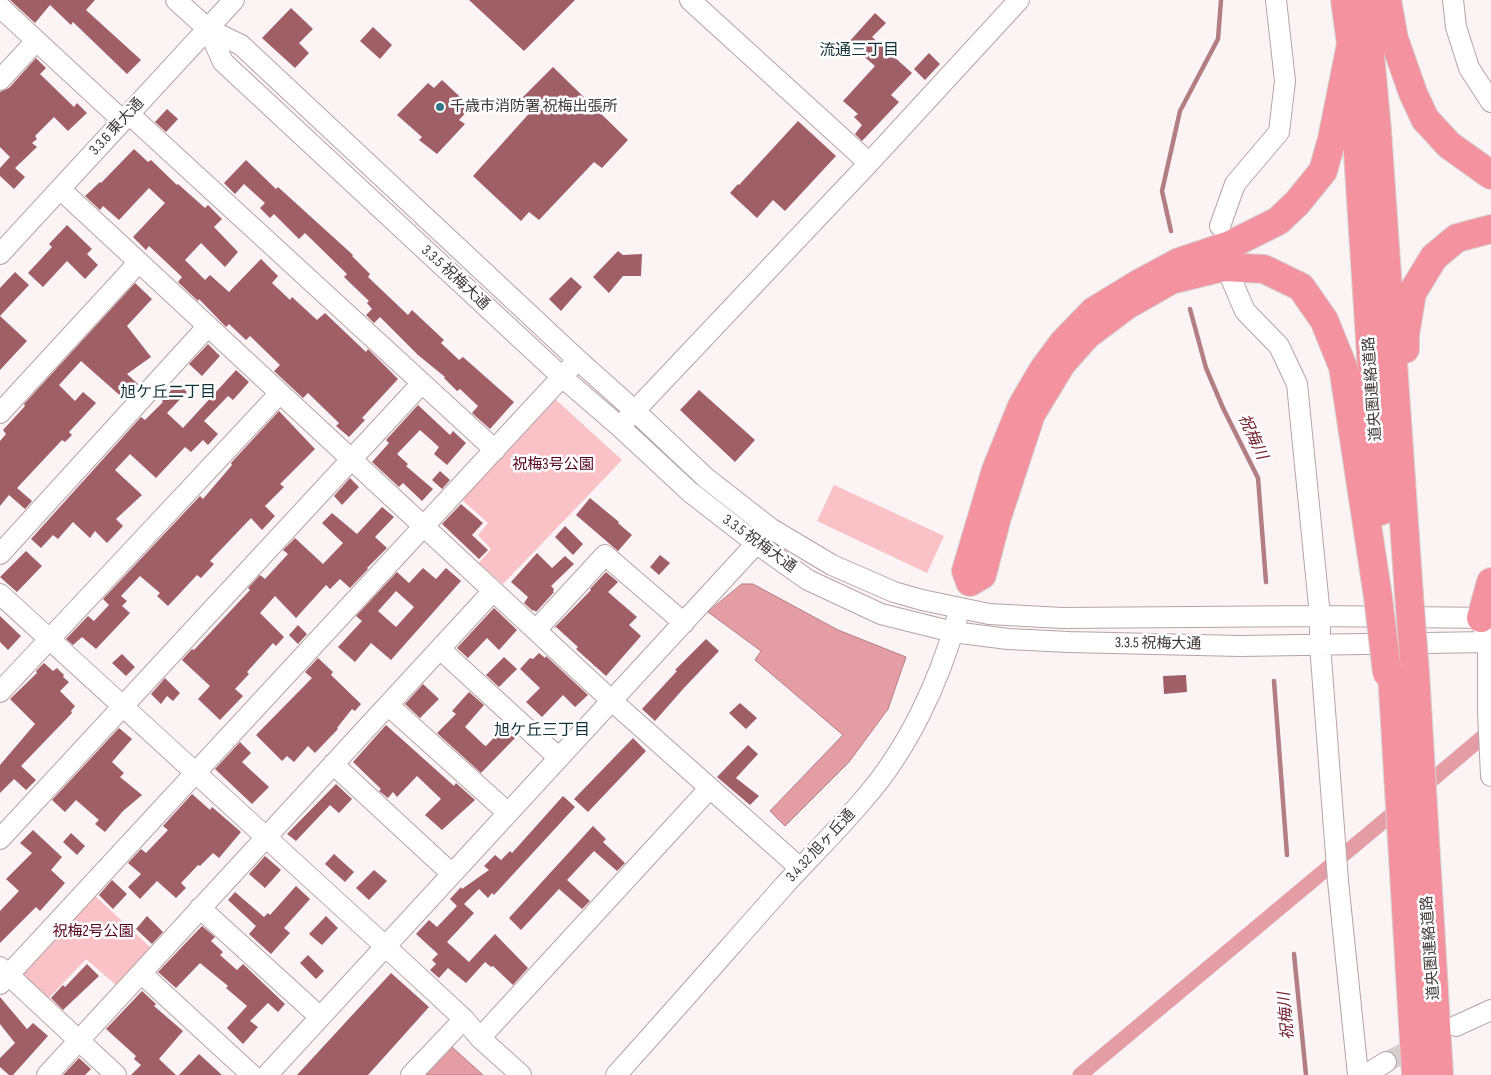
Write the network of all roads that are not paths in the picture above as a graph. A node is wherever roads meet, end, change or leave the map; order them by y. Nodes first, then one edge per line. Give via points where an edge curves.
1 (176, 0) edge
2 (234, 0) edge
3 (690, 0) edge
4 (1019, 0) edge
5 (1276, 0) edge
6 (1344, 0) edge
7 (1365, 0) edge
8 (1387, 0) edge
9 (1452, 0) edge
10 (0, 7) edge
11 (208, 29) junction
12 (36, 41) junction
13 (1351, 44) junction
14 (0, 80) edge
15 (1491, 102) edge
16 (126, 118) junction
17 (869, 163) junction
18 (1491, 175) edge
19 (60, 189) junction
20 (1220, 226) dead end
21 (1491, 229) edge
22 (0, 254) edge
23 (139, 262) junction
24 (1232, 281) dead end
25 (208, 326) junction
26 (578, 360) junction
27 (562, 377) junction
28 (422, 383) junction
29 (280, 392) junction
30 (1395, 399) junction
31 (635, 411) junction
32 (0, 413) edge
33 (620, 427) junction
34 (495, 450) junction
35 (351, 459) junction
36 (424, 526) junction
37 (770, 528) junction
38 (757, 544) junction
39 (0, 554) edge
40 (970, 582) junction
41 (1491, 582) edge
42 (493, 590) junction
43 (0, 594) edge
44 (1391, 596) junction
45 (960, 608) junction
46 (1320, 616) junction
47 (684, 624) junction
48 (1488, 628) edge
49 (536, 630) junction
50 (953, 632) junction
51 (49, 639) junction
52 (1320, 645) junction
53 (440, 648) junction
54 (1398, 673) junction
55 (0, 692) edge
56 (612, 701) junction
57 (388, 704) junction
58 (122, 706) junction
59 (1490, 749) edge
60 (559, 758) junction
61 (333, 764) junction
62 (196, 773) junction
63 (1491, 776) edge
64 (709, 789) junction
65 (508, 813) junction
66 (1412, 829) junction
67 (266, 837) junction
68 (0, 839) edge
69 (800, 868) junction
70 (452, 874) junction
71 (200, 908) junction
72 (385, 946) junction
73 (140, 973) junction
74 (3, 975) edge
75 (1491, 1010) edge
76 (320, 1017) junction
77 (464, 1019) junction
78 (1456, 1026) dead end
79 (480, 1038) junction
80 (79, 1040) junction
81 (1386, 1062) tunnel mouth
82 (47, 1075) edge
83 (116, 1075) edge
84 (252, 1075) edge
85 (266, 1075) edge
86 (411, 1075) edge
87 (521, 1075) edge
88 (616, 1075) edge
89 (1358, 1075) edge
90 (1364, 1075) edge
91 (1416, 1075) edge
92 (1439, 1075) edge

1 - 11 street, 3.3.5 祝梅大通
2 - 11 street, 3.3.6 東大通
3 - 17 street
4 - 17 street
5 - 20 street via 1285,81 1279,132 1235,184
6 - 13 highway, 道央圏連絡道路
7 - 30 highway, 道央圏連絡道路
8 - 18 highway via 1394,39 1425,119 1449,145
9 - 15 street via 1456,27 1469,68
10 - 12 street
11 - 16 street, 3.3.6 東大通
11 - 26 street, 3.3.5 祝梅大通 via 241,44
11 - 27 street, 3.3.5 祝梅大通 via 223,62
12 - 14 street
12 - 16 street
13 - 40 highway via 1324,171 1297,203 1278,221 1230,245 1178,262 1094,311 1063,343 1043,370 1022,406 996,470 966,571
13 - 44 highway, 道央圏連絡道路
16 - 19 street, 3.3.6 東大通
16 - 28 street
17 - 31 street
19 - 22 street, 3.3.6 東大通
19 - 23 street
21 - 30 highway via 1457,238 1434,257 1412,293 1405,335 1406,371
23 - 25 street
23 - 32 street
24 - 46 street via 1245,311 1279,346 1297,384
25 - 29 street
25 - 39 street
26 - 27 street
26 - 31 street, 3.3.5 祝梅大通
27 - 33 street, 3.3.5 祝梅大通
27 - 34 street
28 - 34 street
28 - 35 street
29 - 35 street
29 - 51 street
30 - 44 highway, 道央圏連絡道路
31 - 33 street
31 - 37 street, 3.3.5 祝梅大通 via 706,478
33 - 38 street, 3.3.5 祝梅大通 via 690,492
34 - 36 street
35 - 36 street
35 - 58 street
36 - 42 street
36 - 62 street
37 - 38 street
37 - 45 street, 3.3.5 祝梅大通 via 832,565 894,592
38 - 47 street
38 - 50 street, 3.3.5 祝梅大通 via 808,580 881,614
40 - 44 highway via 982,576 997,517 1031,414 1062,363 1087,335 1127,305 1171,280 1224,267 1264,269 1301,287 1324,320 1343,367
40 - 45 street, 3.4.32 旭ヶ丘通
41 - 48 highway
42 - 49 street
42 - 53 street
43 - 51 street
44 - 54 highway, 道央圏連絡道路
45 - 46 street, 3.3.5 祝梅大通 via 989,614 1062,618
45 - 50 street, 3.4.32 旭ヶ丘通
46 - 48 street, 3.3.5 祝梅大通
46 - 52 street
47 - 49 street via 604,555
47 - 56 street
48 - 52 street, 3.3.5 祝梅大通
48 - 59 street
49 - 56 street
50 - 52 street, 3.3.5 祝梅大通 via 1069,642
50 - 69 street, 3.4.32 旭ヶ丘通 via 908,739 865,798
51 - 55 street
51 - 58 street
52 - 89 street via 1338,881
53 - 57 street
53 - 60 street
54 - 66 highway, 道央圏連絡道路 via 1393,702 1398,778
54 - 66 highway, 道央圏連絡道路 via 1420,762
56 - 60 street
56 - 64 street
57 - 61 street
57 - 65 street
58 - 62 street
58 - 68 street
59 - 63 street
60 - 65 street
61 - 67 street
61 - 70 street
62 - 67 street
62 - 74 street
64 - 69 street
64 - 79 street
65 - 70 street
66 - 91 highway, 道央圏連絡道路
66 - 92 highway, 道央圏連絡道路
67 - 71 street
67 - 72 street
69 - 88 street, 3.4.32 旭ヶ丘通
70 - 72 street
71 - 73 street
71 - 76 street
72 - 76 street
72 - 77 street
73 - 80 street
73 - 84 street
74 - 80 street
75 - 78 street
76 - 85 street
77 - 79 street
77 - 86 street
79 - 87 street
80 - 82 street
80 - 83 street
81 - 90 street

